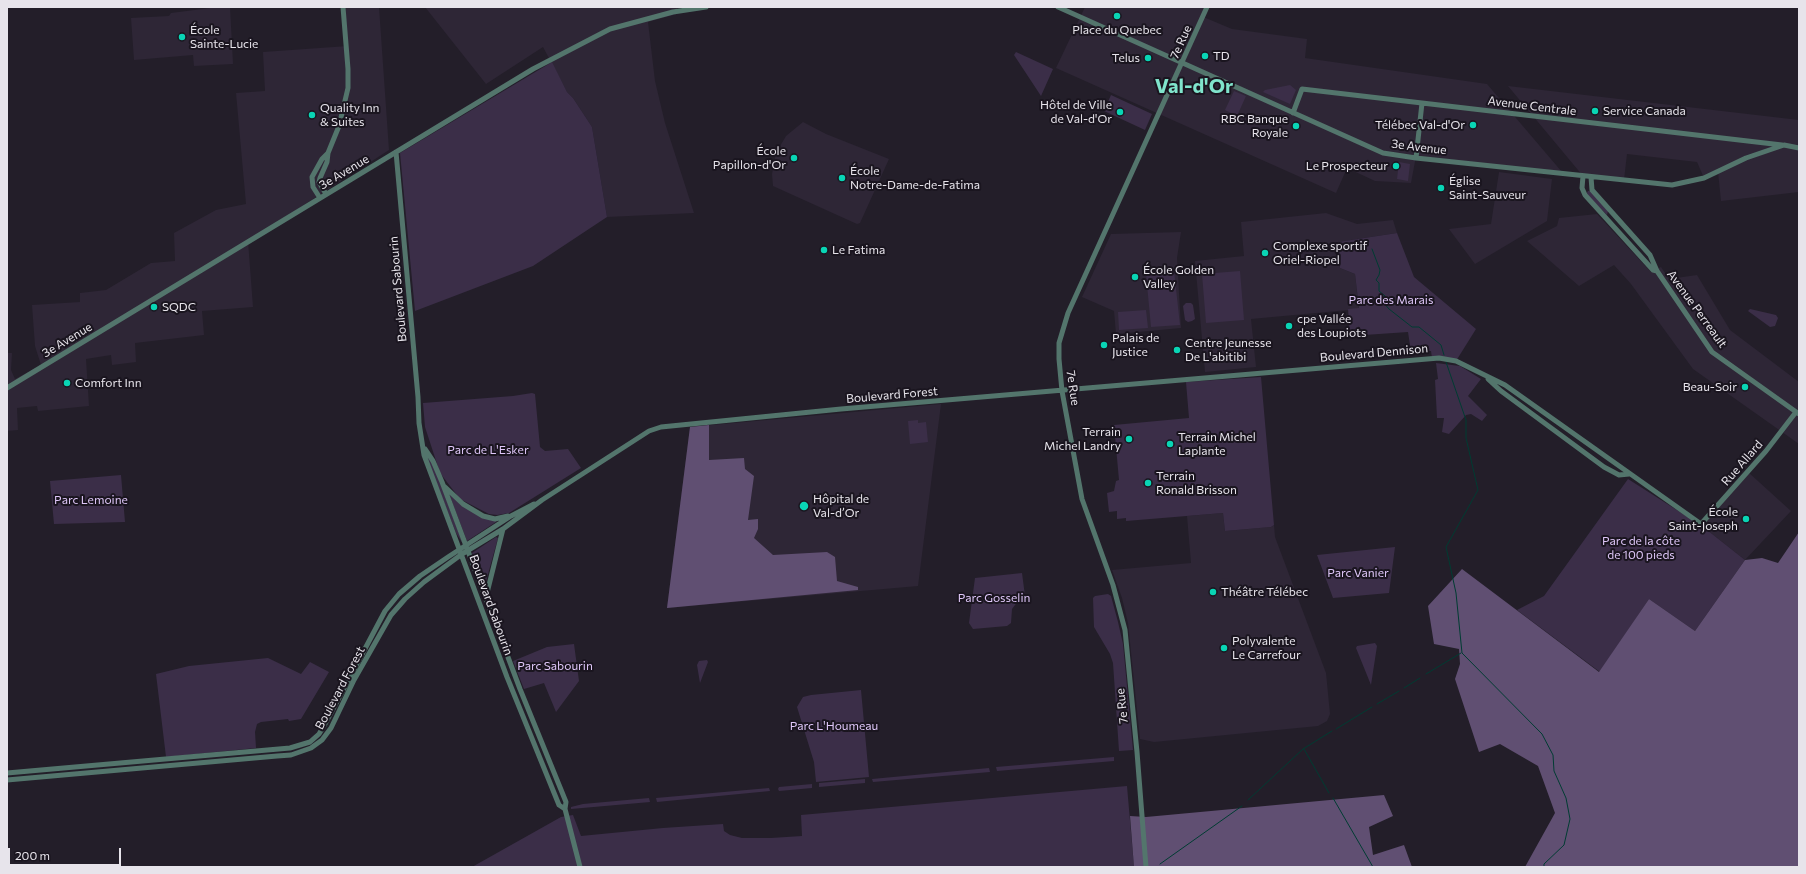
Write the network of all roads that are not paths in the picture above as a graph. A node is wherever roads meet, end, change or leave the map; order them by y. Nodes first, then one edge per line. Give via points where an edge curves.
1 (342, 7) edge
2 (706, 7) edge
3 (1058, 7) edge
4 (1207, 7) edge
5 (673, 9) edge
6 (1182, 63) junction
7 (1422, 103) junction
8 (1293, 114) junction
9 (1784, 145) junction
10 (1799, 148) edge
11 (396, 152) junction
12 (328, 153) junction
13 (1416, 158) junction
14 (1583, 176) junction
15 (1591, 177) junction
16 (326, 194) junction
17 (320, 198) junction
18 (1657, 271) junction
19 (1265, 373) joint
20 (1482, 375) junction
21 (7, 388) edge
22 (1062, 391) junction
23 (1798, 413) edge
24 (424, 448) junction
25 (1630, 474) junction
26 (442, 482) junction
27 (542, 500) junction
28 (511, 516) junction
29 (1701, 524) joint
30 (503, 529) junction
31 (466, 548) junction
32 (461, 552) junction
33 (486, 598) junction
34 (7, 773) edge
35 (7, 780) edge
36 (565, 809) junction
37 (580, 867) edge
38 (1146, 867) edge

1 - 12 street via 348,88 344,110
2 - 5 street, 3e Avenue
3 - 6 street, 3e Avenue
4 - 6 street, 7e Rue
5 - 11 street, 3e Avenue via 610,29 586,41 533,69
6 - 8 street, 3e Avenue
6 - 22 street, 7e Rue via 1064,323 1059,343
7 - 8 street, Avenue Centrale via 1302,89
7 - 9 street, Avenue Centrale
7 - 13 street
8 - 13 street, 3e Avenue via 1377,151
9 - 10 street
9 - 15 street, 3e Avenue via 1746,158 1704,178 1679,185
11 - 16 street, 3e Avenue
11 - 24 street, Boulevard Sabourin via 419,423
12 - 16 street via 320,182
12 - 17 street via 312,177 313,187
13 - 14 street, 3e Avenue
14 - 15 street, 3e Avenue
14 - 18 street via 1582,188 1585,195 1653,270
15 - 18 street via 1592,190 1650,255
16 - 17 street, 3e Avenue
17 - 21 street, 3e Avenue
18 - 23 street, Avenue Perreault via 1712,352
19 - 20 street, Boulevard Dennison via 1439,358 1456,361
19 - 22 street, Boulevard Forest
20 - 25 street, Boulevard Dennison via 1505,385
20 - 25 street, Boulevard Dennison via 1604,467 1619,475
22 - 27 street, Boulevard Forest via 661,427 649,431
22 - 38 street, 7e Rue via 1082,499 1113,585 1125,630
23 - 29 street, Rue Allard
24 - 26 street, Boulevard Sabourin via 433,460
24 - 32 street, Boulevard Sabourin via 428,468
25 - 29 street, Boulevard Dennison
26 - 28 street via 463,504 483,516 495,519
26 - 31 street, Boulevard Sabourin
27 - 28 street, Boulevard Forest
27 - 30 street, Boulevard Forest
28 - 31 street, Boulevard Forest
30 - 31 street, Boulevard Forest
30 - 33 street
31 - 32 street, Boulevard Forest
31 - 33 street, Boulevard Sabourin
32 - 34 street, Boulevard Forest via 420,576 399,594 385,611 325,724 310,742 290,748
32 - 35 street, Boulevard Forest via 405,598 392,615 354,680 331,728 322,740 311,748 284,756
32 - 36 street, Boulevard Sabourin via 507,677 559,805
33 - 36 street, Boulevard Sabourin via 566,802
36 - 37 street, Boulevard Sabourin

